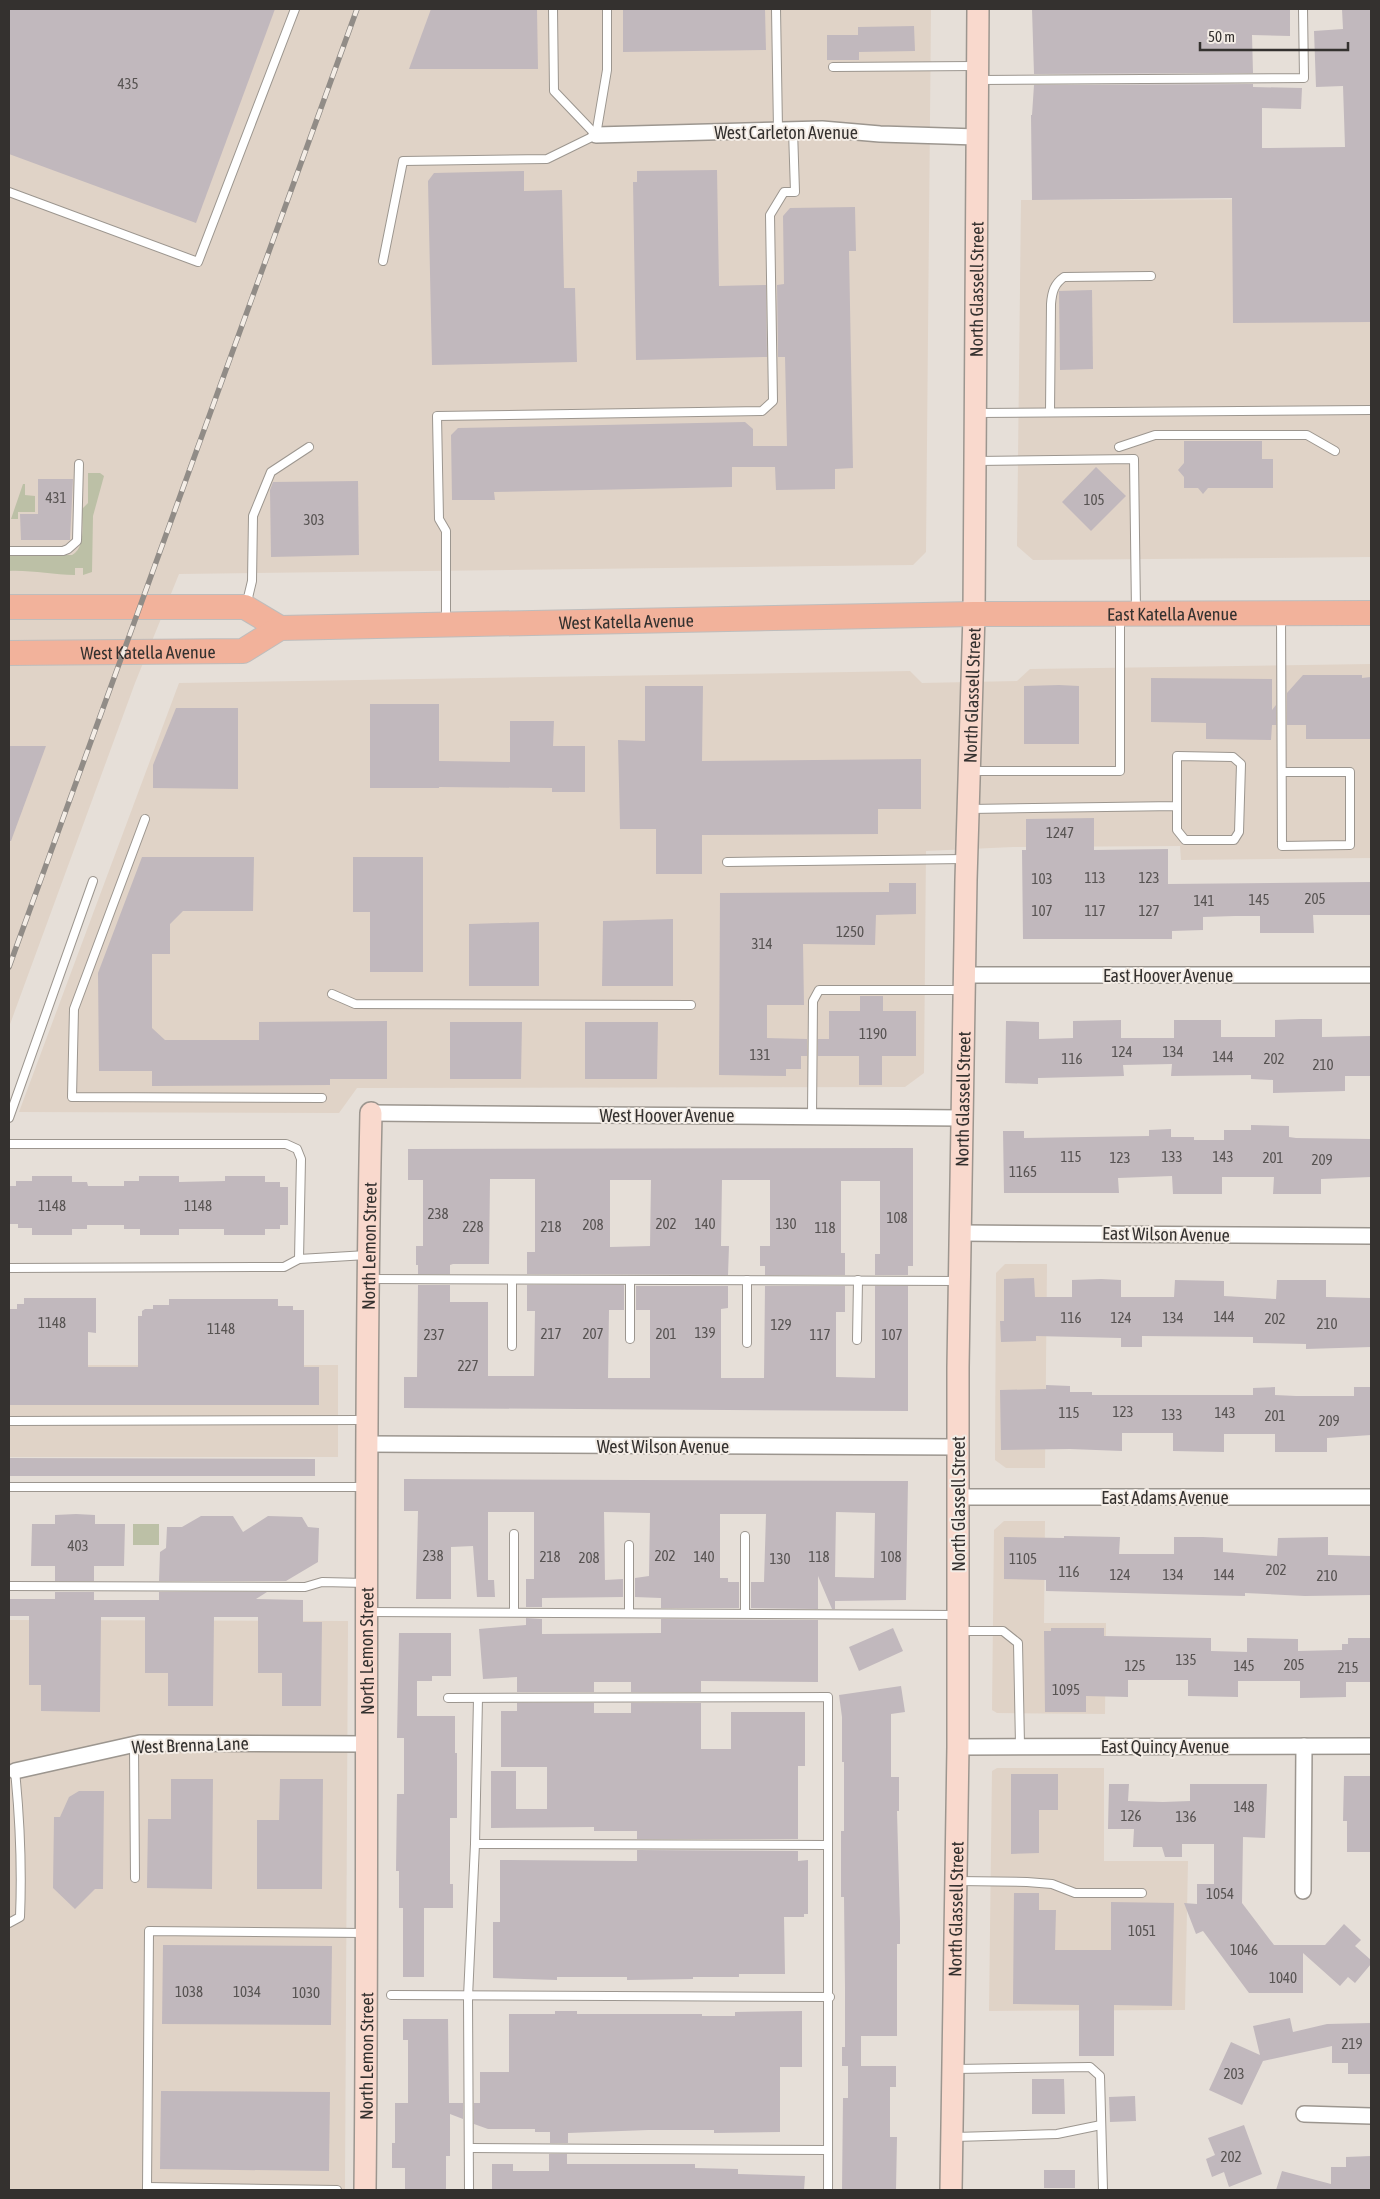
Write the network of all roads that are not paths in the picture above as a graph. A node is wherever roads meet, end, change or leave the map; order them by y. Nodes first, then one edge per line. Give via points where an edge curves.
1 (295, 9) edge
2 (553, 9) edge
3 (607, 9) edge
4 (776, 9) edge
5 (978, 9) edge
6 (1303, 9) edge
7 (834, 67) dead end
8 (977, 73) junction
9 (786, 130) junction
10 (596, 135) junction
11 (977, 137) junction
12 (9, 192) edge
13 (383, 262) dead end
14 (1151, 276) dead end
15 (1371, 410) edge
16 (1050, 412) junction
17 (974, 413) junction
18 (309, 447) dead end
19 (1119, 447) dead end
20 (1335, 451) dead end
21 (975, 461) junction
22 (79, 464) dead end
23 (9, 550) edge
24 (246, 607) junction
25 (9, 608) edge
26 (1371, 612) edge
27 (1128, 613) junction
28 (1281, 613) junction
29 (974, 614) junction
30 (446, 625) junction
31 (280, 628) junction
32 (9, 653) edge
33 (969, 771) junction
34 (1282, 772) junction
35 (1177, 806) junction
36 (968, 809) junction
37 (145, 819) dead end
38 (966, 858) junction
39 (727, 862) dead end
40 (93, 881) dead end
41 (1371, 975) edge
42 (964, 982) junction
43 (332, 994) dead end
44 (690, 1005) dead end
45 (322, 1098) dead end
46 (371, 1112) joint
47 (812, 1116) junction
48 (9, 1118) edge
49 (962, 1118) junction
50 (9, 1144) edge
51 (961, 1233) junction
52 (1371, 1236) edge
53 (368, 1255) junction
54 (299, 1259) junction
55 (9, 1268) edge
56 (367, 1279) junction
57 (512, 1280) junction
58 (630, 1280) junction
59 (747, 1280) junction
60 (858, 1280) junction
61 (960, 1281) junction
62 (630, 1339) dead end
63 (857, 1340) dead end
64 (747, 1343) dead end
65 (512, 1346) dead end
66 (9, 1420) edge
67 (367, 1420) junction
68 (367, 1444) junction
69 (958, 1447) junction
70 (9, 1487) edge
71 (366, 1487) junction
72 (958, 1497) junction
73 (1371, 1497) edge
74 (514, 1534) dead end
75 (745, 1536) dead end
76 (629, 1545) dead end
77 (366, 1583) junction
78 (9, 1586) edge
79 (366, 1612) junction
80 (514, 1612) junction
81 (629, 1613) junction
82 (745, 1613) junction
83 (958, 1623) junction
84 (448, 1698) dead end
85 (478, 1698) junction
86 (134, 1744) junction
87 (368, 1744) junction
88 (1020, 1745) junction
89 (958, 1746) junction
90 (1304, 1746) junction
91 (1371, 1746) edge
92 (12, 1771) edge
93 (475, 1844) junction
94 (827, 1845) junction
95 (135, 1878) dead end
96 (955, 1881) junction
97 (1303, 1890) dead end
98 (1142, 1894) dead end
99 (9, 1923) edge
100 (368, 1933) junction
101 (391, 1995) dead end
102 (468, 1997) junction
103 (830, 1997) junction
104 (953, 2069) junction
105 (1304, 2114) dead end
106 (1371, 2116) edge
107 (1101, 2125) junction
108 (952, 2137) junction
109 (470, 2148) junction
110 (828, 2150) junction
111 (147, 2189) edge
112 (337, 2190) edge
113 (365, 2190) edge
114 (469, 2190) edge
115 (828, 2190) edge
116 (951, 2190) edge
117 (1103, 2190) edge

1 - 12 lane via 198,262
2 - 10 lane via 554,91
3 - 10 lane via 608,70
4 - 9 lane
5 - 8 main road, North Glassell Street
6 - 8 lane via 1304,78
7 - 8 lane
8 - 11 main road, North Glassell Street
9 - 10 street, West Carleton Avenue
9 - 11 street, West Carleton Avenue
9 - 30 lane via 795,192 784,192 770,215 773,401 762,411 437,416 439,519 446,531
10 - 13 lane via 547,159 403,161
11 - 17 main road, North Glassell Street
14 - 16 lane via 1064,277 1058,281 1052,291 1051,304
15 - 16 lane
16 - 17 lane
17 - 21 main road, North Glassell Street
18 - 24 lane via 271,472 253,516 252,581
19 - 20 lane via 1155,435 1307,435
21 - 27 lane via 1134,459
21 - 29 main road, North Glassell Street
22 - 23 lane via 77,541 63,550
24 - 25 main road
24 - 31 main road
26 - 28 main road, East Katella Avenue
27 - 28 main road, East Katella Avenue
27 - 29 main road, East Katella Avenue
27 - 33 lane via 1120,771
28 - 34 lane
29 - 30 main road, West Katella Avenue
29 - 33 main road, North Glassell Street
30 - 31 main road, West Katella Avenue
31 - 32 main road, West Katella Avenue via 243,651
33 - 36 main road, North Glassell Street
34 - 34 lane via 1282,846 1350,845 1350,772
35 - 35 lane via 1178,756 1233,757 1241,764 1239,832 1234,840 1185,840 1178,830
35 - 36 lane
36 - 38 main road, North Glassell Street
37 - 45 lane via 74,1009 72,1098
38 - 39 lane
38 - 42 main road, North Glassell Street
40 - 48 lane
41 - 42 street, East Hoover Avenue
42 - 47 lane via 819,990 813,1000
42 - 49 main road, North Glassell Street
43 - 44 lane via 355,1004
46 - 47 street, West Hoover Avenue
46 - 53 main road, North Lemon Street
47 - 49 street, West Hoover Avenue
49 - 51 main road, North Glassell Street
50 - 54 lane via 286,1144 297,1149 301,1159
51 - 52 street, East Wilson Avenue
51 - 61 main road, North Glassell Street
53 - 54 lane
53 - 56 main road, North Lemon Street
54 - 55 lane via 284,1267
56 - 57 lane
56 - 67 main road, North Lemon Street
57 - 58 lane
57 - 65 lane
58 - 59 lane
58 - 62 lane
59 - 60 lane
59 - 64 lane
60 - 61 lane
60 - 63 lane
61 - 69 main road, North Glassell Street
66 - 67 lane
67 - 68 main road, North Lemon Street
68 - 69 street, West Wilson Avenue
68 - 71 main road, North Lemon Street
69 - 72 main road, North Glassell Street
70 - 71 lane
71 - 77 main road, North Lemon Street
72 - 73 street, East Adams Avenue
72 - 83 main road, North Glassell Street
74 - 80 lane
75 - 82 lane
76 - 81 lane
77 - 78 lane via 322,1582 305,1587
77 - 79 main road, North Lemon Street
79 - 80 lane
79 - 87 main road, North Lemon Street
80 - 81 lane
81 - 82 lane
82 - 83 lane
83 - 88 lane via 1003,1631 1018,1643
83 - 89 main road, North Glassell Street
84 - 85 lane
85 - 93 lane
85 - 94 lane via 828,1697
86 - 87 street, West Brenna Lane
86 - 92 street, West Brenna Lane
86 - 95 lane
87 - 100 main road, North Lemon Street
88 - 89 street, East Quincy Avenue
88 - 90 street, East Quincy Avenue
89 - 96 main road, North Glassell Street
90 - 91 street, East Quincy Avenue
90 - 97 street
92 - 99 lane via 20,1823 21,1889 20,1917
93 - 94 lane
93 - 102 lane
94 - 103 lane
96 - 98 lane via 1052,1884 1075,1894
96 - 104 main road, North Glassell Street
100 - 111 lane via 149,1931
100 - 113 main road, North Lemon Street
101 - 102 lane
102 - 103 lane
102 - 109 lane
103 - 110 lane
104 - 107 lane via 1090,2067 1100,2076
104 - 108 main road, North Glassell Street
105 - 106 street
107 - 108 lane via 1057,2134
107 - 117 lane
108 - 116 main road, North Glassell Street
109 - 110 lane
109 - 114 lane
110 - 115 lane
111 - 112 lane

